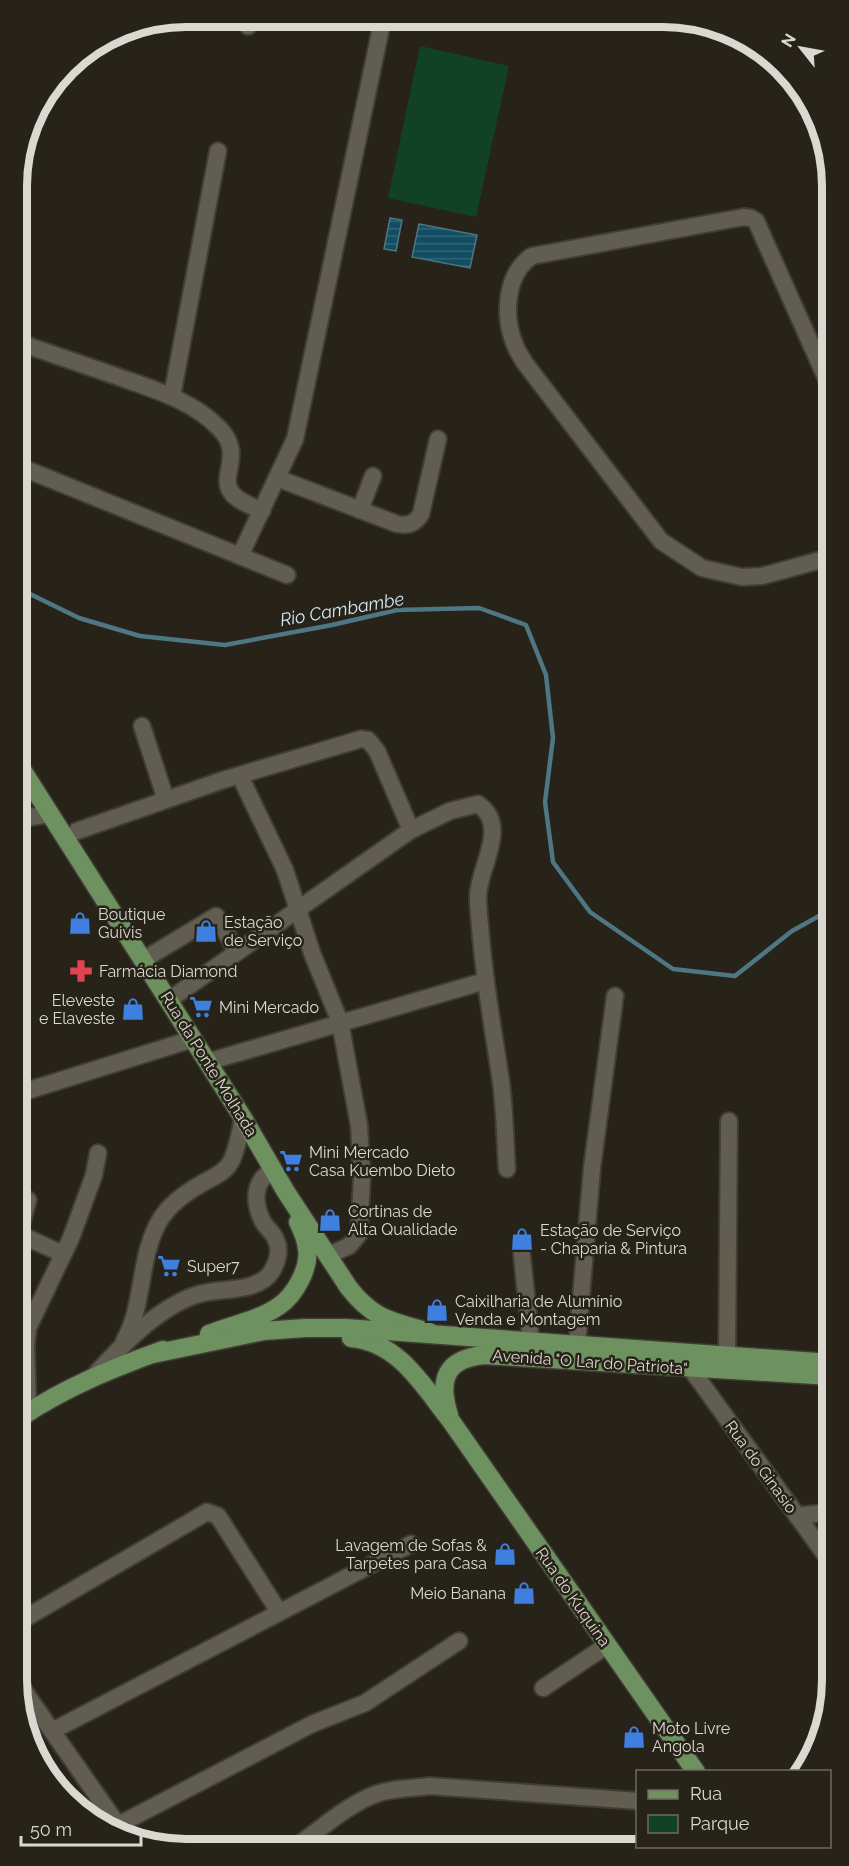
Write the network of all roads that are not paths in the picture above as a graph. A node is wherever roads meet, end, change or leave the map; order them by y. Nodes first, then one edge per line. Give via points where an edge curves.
1 (381, 27) edge
2 (218, 151) dead end
3 (27, 345) edge
4 (822, 369) edge
5 (172, 396) junction
6 (438, 439) dead end
7 (27, 470) edge
8 (373, 476) dead end
9 (277, 478) junction
10 (360, 510) junction
11 (262, 511) junction
12 (240, 556) junction
13 (822, 560) edge
14 (287, 575) dead end
15 (142, 726) dead end
16 (240, 776) junction
17 (27, 778) edge
18 (166, 800) junction
19 (50, 814) junction
20 (27, 818) edge
21 (411, 830) junction
22 (77, 831) dead end
23 (298, 908) junction
24 (237, 952) junction
25 (143, 960) junction
26 (485, 981) junction
27 (615, 996) dead end
28 (169, 1000) junction
29 (340, 1022) junction
30 (193, 1040) junction
31 (207, 1062) junction
32 (27, 1091) edge
33 (243, 1118) junction
34 (729, 1121) dead end
35 (98, 1153) dead end
36 (507, 1169) dead end
37 (273, 1170) junction
38 (286, 1192) junction
39 (28, 1200) dead end
40 (27, 1204) edge
41 (27, 1238) edge
42 (522, 1246) dead end
43 (63, 1254) junction
44 (329, 1255) junction
45 (264, 1331) junction
46 (429, 1332) junction
47 (27, 1336) edge
48 (531, 1342) junction
49 (122, 1344) junction
50 (577, 1345) junction
51 (153, 1354) junction
52 (727, 1356) junction
53 (822, 1362) edge
54 (691, 1369) junction
55 (822, 1376) edge
56 (93, 1377) junction
57 (27, 1414) edge
58 (451, 1421) junction
59 (822, 1513) edge
60 (797, 1516) junction
61 (411, 1544) dead end
62 (822, 1550) edge
63 (279, 1612) junction
64 (27, 1617) edge
65 (459, 1641) dead end
66 (606, 1646) junction
67 (543, 1689) dead end
68 (28, 1700) edge
69 (52, 1731) junction
70 (695, 1770) edge
71 (636, 1801) edge
72 (117, 1823) edge
73 (123, 1826) edge
74 (307, 1839) edge

1 - 9 street via 295,439
2 - 5 street
3 - 5 street
4 - 13 street via 756,221 751,218 532,256 522,263 508,297 514,344 519,353 661,541 702,568 742,577 762,576
5 - 11 street via 204,416 229,440 229,490
6 - 10 street via 417,521 405,526
7 - 12 street
8 - 10 street
9 - 10 street
9 - 11 street
11 - 12 street
12 - 14 street
15 - 18 street
16 - 18 street
16 - 21 street via 349,742 368,740 377,751
16 - 23 street via 285,870
17 - 19 main road, Rua da Ponte Molhada
18 - 22 street
19 - 20 street
19 - 25 main road, Rua da Ponte Molhada
21 - 23 street
21 - 26 street via 465,806 478,804 488,810 494,823 492,841 478,897
23 - 24 street
23 - 29 street
24 - 25 street via 216,916
24 - 28 street
25 - 28 main road, Rua da Ponte Molhada
26 - 29 street
26 - 36 street via 502,1086
27 - 50 street via 592,1168
28 - 30 main road, Rua da Ponte Molhada
29 - 31 street
29 - 44 street via 359,1125 362,1178 359,1234 349,1246
30 - 31 main road, Rua da Ponte Molhada
30 - 32 street
31 - 33 main road, Rua da Ponte Molhada
33 - 37 main road, Rua da Ponte Molhada
33 - 49 street via 230,1165 178,1200 162,1217 148,1242 132,1327
34 - 52 street
35 - 43 street via 88,1192
37 - 38 main road, Rua da Ponte Molhada
37 - 49 street via 257,1187 262,1221 277,1241 278,1256 271,1273 248,1288 209,1291 178,1302
38 - 44 main road
38 - 51 main road, Avenida "O Lar do Patriota" via 308,1250 302,1276 289,1296 267,1313
39 - 40 street
41 - 43 street
42 - 48 street
43 - 47 street
44 - 46 main road via 359,1301 377,1316
45 - 46 main road, Avenida "O Lar do Patriota" via 345,1328
45 - 51 main road, Avenida "O Lar do Patriota"
45 - 58 main road, Avenida "O Lar do Patriota" via 368,1340 381,1345 404,1363
46 - 48 main road, Avenida "O Lar do Patriota"
48 - 50 main road, Avenida "O Lar do Patriota"
49 - 56 street
50 - 52 main road, Avenida "O Lar do Patriota"
51 - 56 main road, Avenida "O Lar do Patriota"
52 - 53 main road, Avenida "O Lar do Patriota"
54 - 55 main road, Avenida "O Lar do Patriota"
54 - 58 main road, Avenida "O Lar do Patriota" via 474,1356 455,1364 446,1376 443,1392
54 - 60 street, Rua do Ginasio
56 - 57 main road, Avenida "O Lar do Patriota"
58 - 66 main road, Rua do Kuquina
59 - 60 street
60 - 62 street, Rua do Ginasio
61 - 63 street
63 - 64 street via 218,1516 207,1512
63 - 69 street
65 - 73 street via 364,1702 312,1724
66 - 67 street
66 - 70 main road, Rua do Kuquina
68 - 69 street
69 - 72 street
71 - 74 street via 430,1785 380,1793 358,1803

